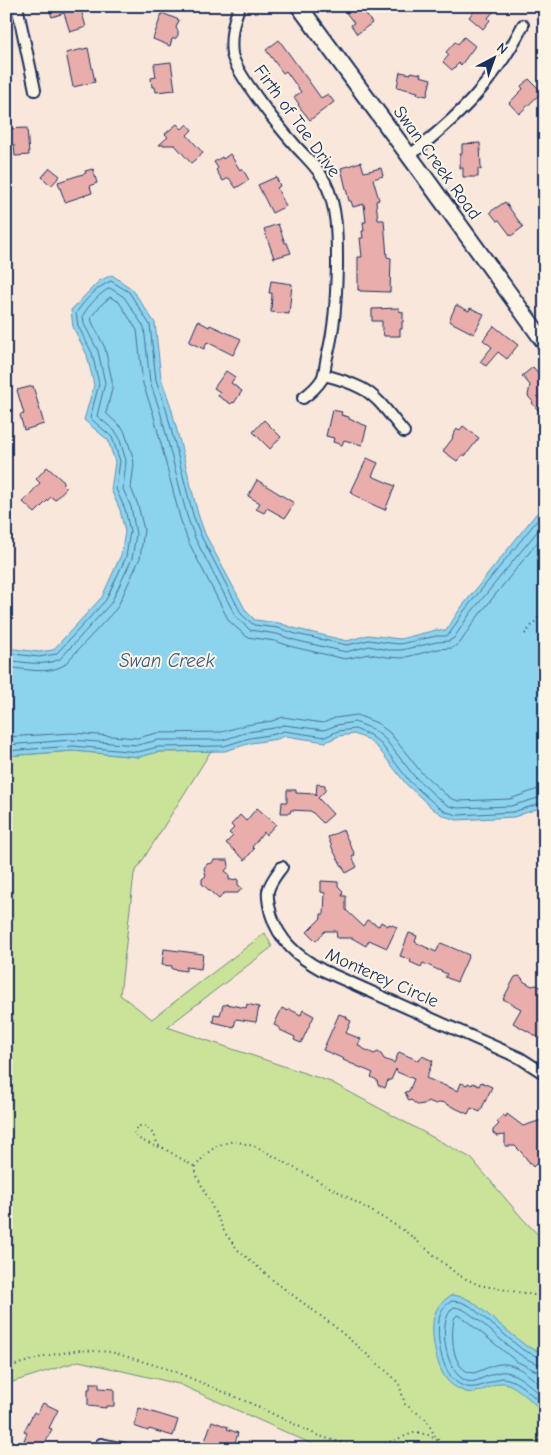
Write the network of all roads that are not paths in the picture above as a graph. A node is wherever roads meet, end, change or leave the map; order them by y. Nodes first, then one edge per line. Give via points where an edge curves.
1 (17, 6) edge
2 (240, 6) edge
3 (298, 6) edge
4 (523, 25) dead end
5 (35, 90) dead end
6 (409, 156) junction
7 (545, 343) edge
8 (324, 375) junction
9 (303, 398) dead end
10 (404, 432) dead end
11 (282, 867) dead end
12 (545, 1074) edge
13 (101, 1444) dead end
14 (125, 1449) edge

1 - 5 street
2 - 8 street, Firth of Tae Drive via 233,25 232,56 243,77 319,172 333,204 337,255 336,314
3 - 6 street, Swan Creek Road
4 - 6 street via 496,71 471,102
6 - 7 street, Swan Creek Road
8 - 9 street, Firth of Tae Drive
8 - 10 street via 362,388 377,400
11 - 12 street, Monterey Circle via 268,890 268,905 279,935 298,955 338,977 520,1058
13 - 14 street

